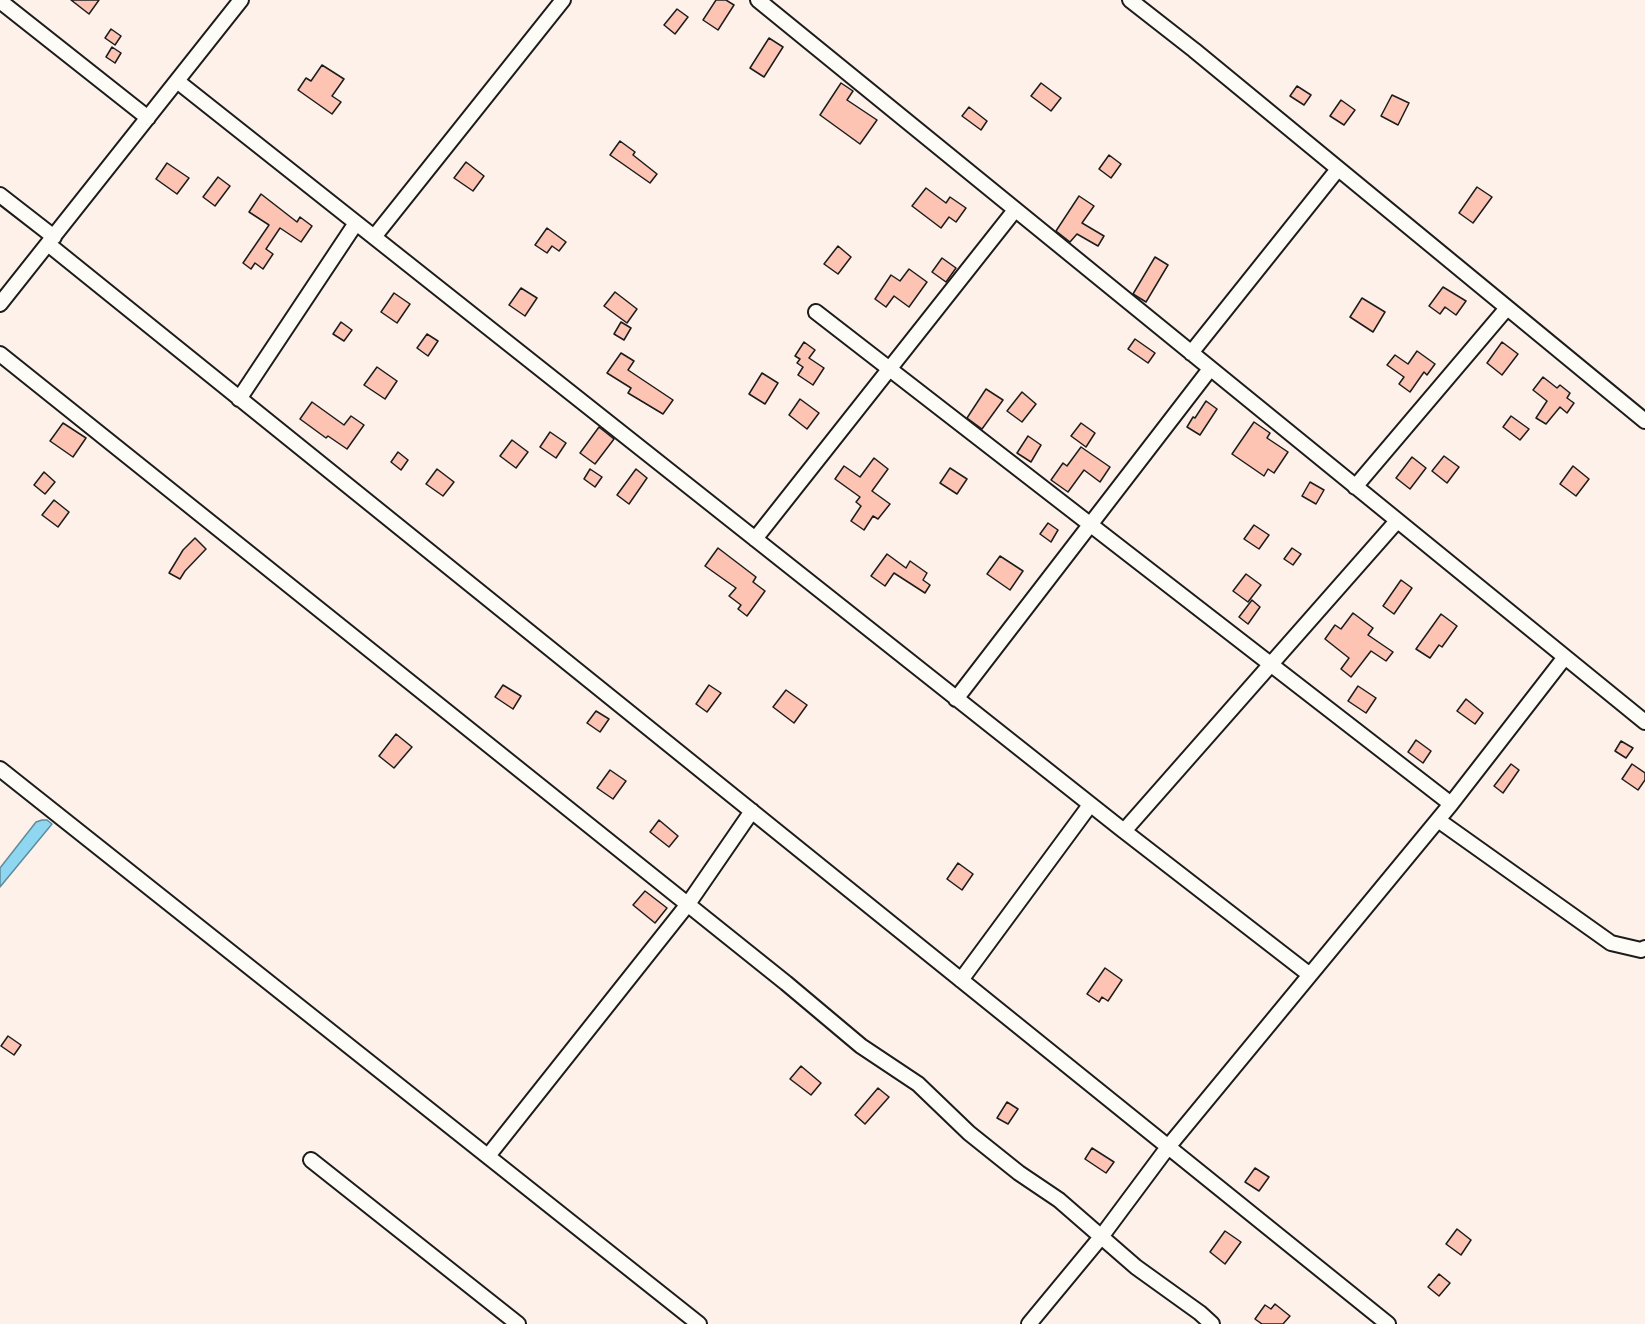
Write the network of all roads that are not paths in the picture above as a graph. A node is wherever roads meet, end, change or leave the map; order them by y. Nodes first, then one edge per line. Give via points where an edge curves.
1 (241, 0) edge
2 (563, 0) edge
3 (758, 0) edge
4 (1130, 0) edge
5 (0, 1) edge
6 (177, 81) junction
7 (148, 118) junction
8 (1338, 169) junction
9 (0, 195) edge
10 (1015, 210) junction
11 (356, 223) junction
12 (374, 237) junction
13 (51, 241) junction
14 (0, 304) edge
15 (1508, 308) junction
16 (816, 312) dead end
17 (1191, 353) junction
18 (0, 354) edge
19 (890, 369) junction
20 (1210, 369) junction
21 (239, 399) junction
22 (1645, 421) edge
23 (1355, 487) junction
24 (1397, 520) junction
25 (1090, 524) junction
26 (755, 539) junction
27 (1565, 657) junction
28 (1271, 664) junction
29 (956, 699) junction
30 (1645, 722) edge
31 (0, 769) edge
32 (1451, 804) junction
33 (1090, 805) junction
34 (752, 811) junction
35 (1438, 820) junction
36 (1124, 831) junction
37 (688, 904) junction
38 (1645, 948) edge
39 (1310, 975) junction
40 (961, 980) junction
41 (1168, 1147) junction
42 (488, 1156) junction
43 (311, 1160) dead end
44 (1101, 1237) junction
45 (518, 1324) edge
46 (699, 1324) edge
47 (1029, 1324) edge
48 (1212, 1324) edge
49 (1388, 1324) edge

1 - 6 street
2 - 12 street
3 - 10 street
4 - 8 street
5 - 7 street
6 - 7 street
6 - 11 street
7 - 13 street
8 - 15 street
8 - 17 street
9 - 13 street
10 - 17 street
10 - 19 street
11 - 12 street
11 - 21 street
12 - 26 street
13 - 14 street
13 - 21 street
15 - 22 street
15 - 23 street
16 - 19 street
17 - 20 street
18 - 37 street
19 - 25 street
19 - 26 street
20 - 23 street
20 - 25 street
21 - 34 street
23 - 24 street
24 - 27 street
24 - 28 street
25 - 28 street
25 - 29 street
26 - 29 street
27 - 30 street
27 - 32 street
28 - 32 street
28 - 36 street
29 - 33 street
31 - 42 street
32 - 35 street
33 - 36 street
33 - 40 street
34 - 37 street
34 - 40 street
35 - 38 street via 1611,943
35 - 39 street
36 - 39 street
37 - 42 street
37 - 44 street via 861,1047 918,1084 969,1133 1081,1217
39 - 41 street
40 - 41 street
41 - 44 street
41 - 49 street
42 - 46 street
43 - 45 street
44 - 47 street
44 - 48 street

